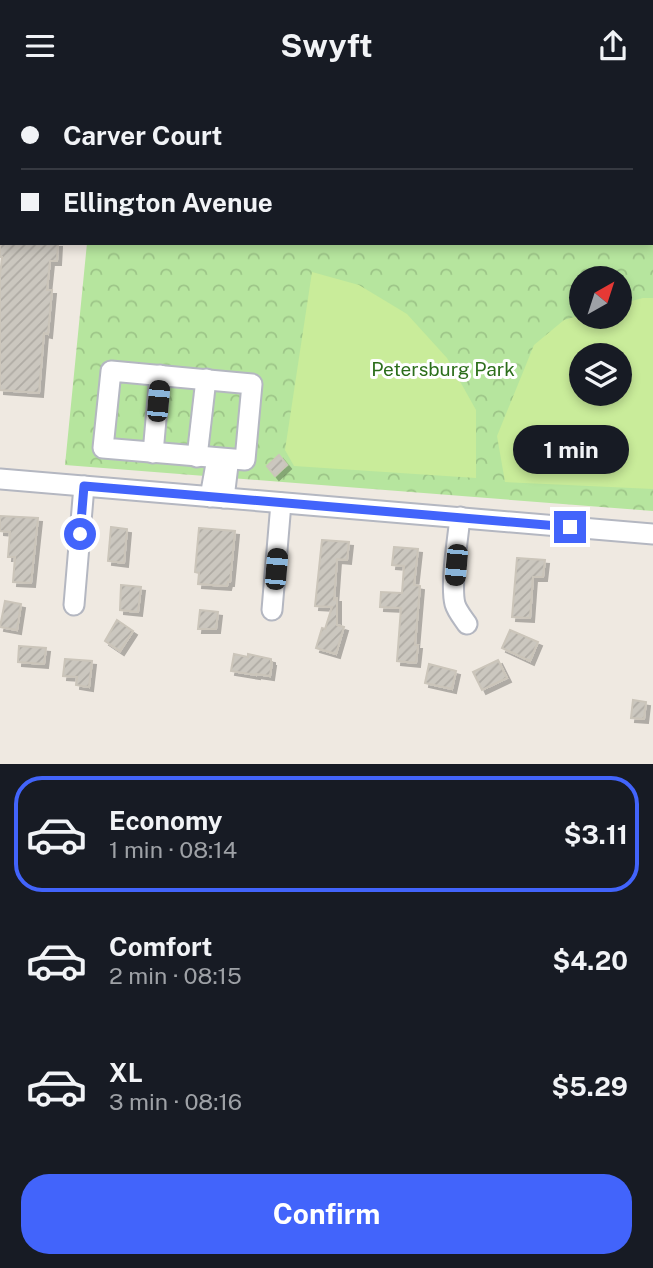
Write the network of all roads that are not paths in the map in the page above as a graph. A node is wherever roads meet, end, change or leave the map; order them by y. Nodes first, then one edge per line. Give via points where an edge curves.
1 (160, 375) junction
2 (206, 379) junction
3 (153, 453) junction
4 (197, 457) junction
5 (223, 459) junction
6 (0, 479) edge
7 (84, 486) junction
8 (217, 497) junction
9 (281, 503) junction
10 (460, 517) junction
11 (653, 534) edge
12 (74, 605) dead end
13 (272, 610) dead end
14 (467, 624) dead end

1 - 2 street
1 - 3 street
1 - 3 street via 111,370 103,448
2 - 4 street
2 - 5 street via 252,384 245,460
3 - 4 street
4 - 5 street
5 - 8 street via 216,464
6 - 7 street
7 - 8 street
7 - 12 street
8 - 9 street
9 - 10 street
9 - 13 street
10 - 11 street
10 - 14 street via 454,589 457,609

